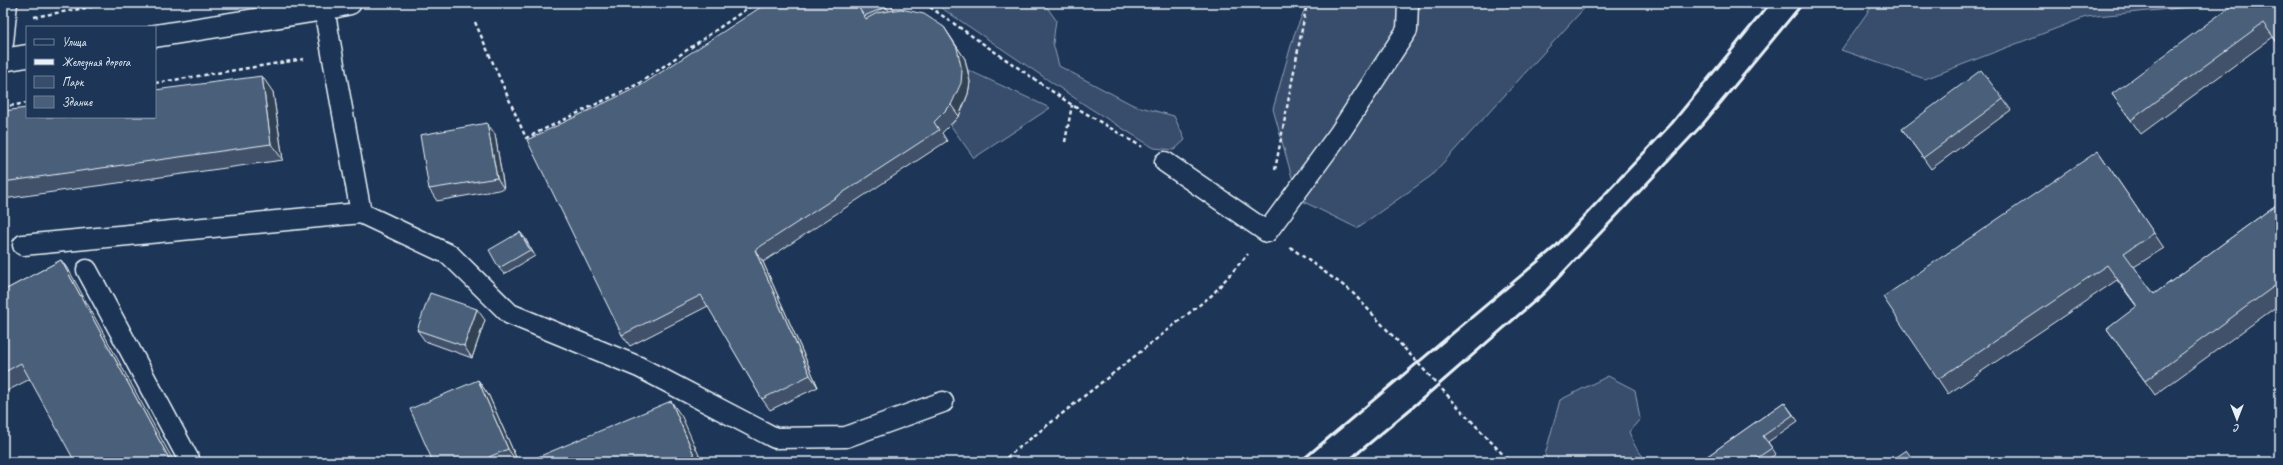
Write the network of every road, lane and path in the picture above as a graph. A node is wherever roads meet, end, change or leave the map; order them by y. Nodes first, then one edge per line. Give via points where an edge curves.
1 (7, 3) edge
2 (113, 3) edge
3 (350, 3) edge
4 (754, 3) edge
5 (924, 3) edge
6 (1307, 3) edge
7 (1408, 3) edge
8 (324, 9) junction
9 (475, 22) dead end
10 (6, 23) junction
11 (156, 36) edge
12 (3, 43) edge
13 (332, 55) junction
14 (26, 56) edge
15 (3, 60) edge
16 (156, 83) edge
17 (26, 103) edge
18 (1072, 105) junction
19 (3, 107) edge
20 (1065, 142) dead end
21 (1165, 162) joint
22 (361, 213) junction
23 (1280, 214) junction
24 (1267, 232) junction
25 (23, 245) dead end
26 (87, 270) dead end
27 (943, 402) dead end
28 (190, 462) edge
29 (1001, 462) edge
30 (1510, 462) edge

1 - 10 lane
2 - 10 path
3 - 8 street
4 - 9 path via 638,84 526,138
5 - 18 path
6 - 23 path via 1271,192
7 - 23 lane via 1407,30 1339,134
8 - 11 street
8 - 13 lane
10 - 12 lane
13 - 16 path
13 - 22 lane
14 - 15 street
17 - 19 path
18 - 20 path
18 - 21 path
21 - 24 lane
22 - 25 lane
22 - 27 lane via 450,255 510,314 639,367 775,438 846,437
23 - 24 lane
24 - 29 path via 1212,295
24 - 30 path, bridge via 1351,291
26 - 28 lane

